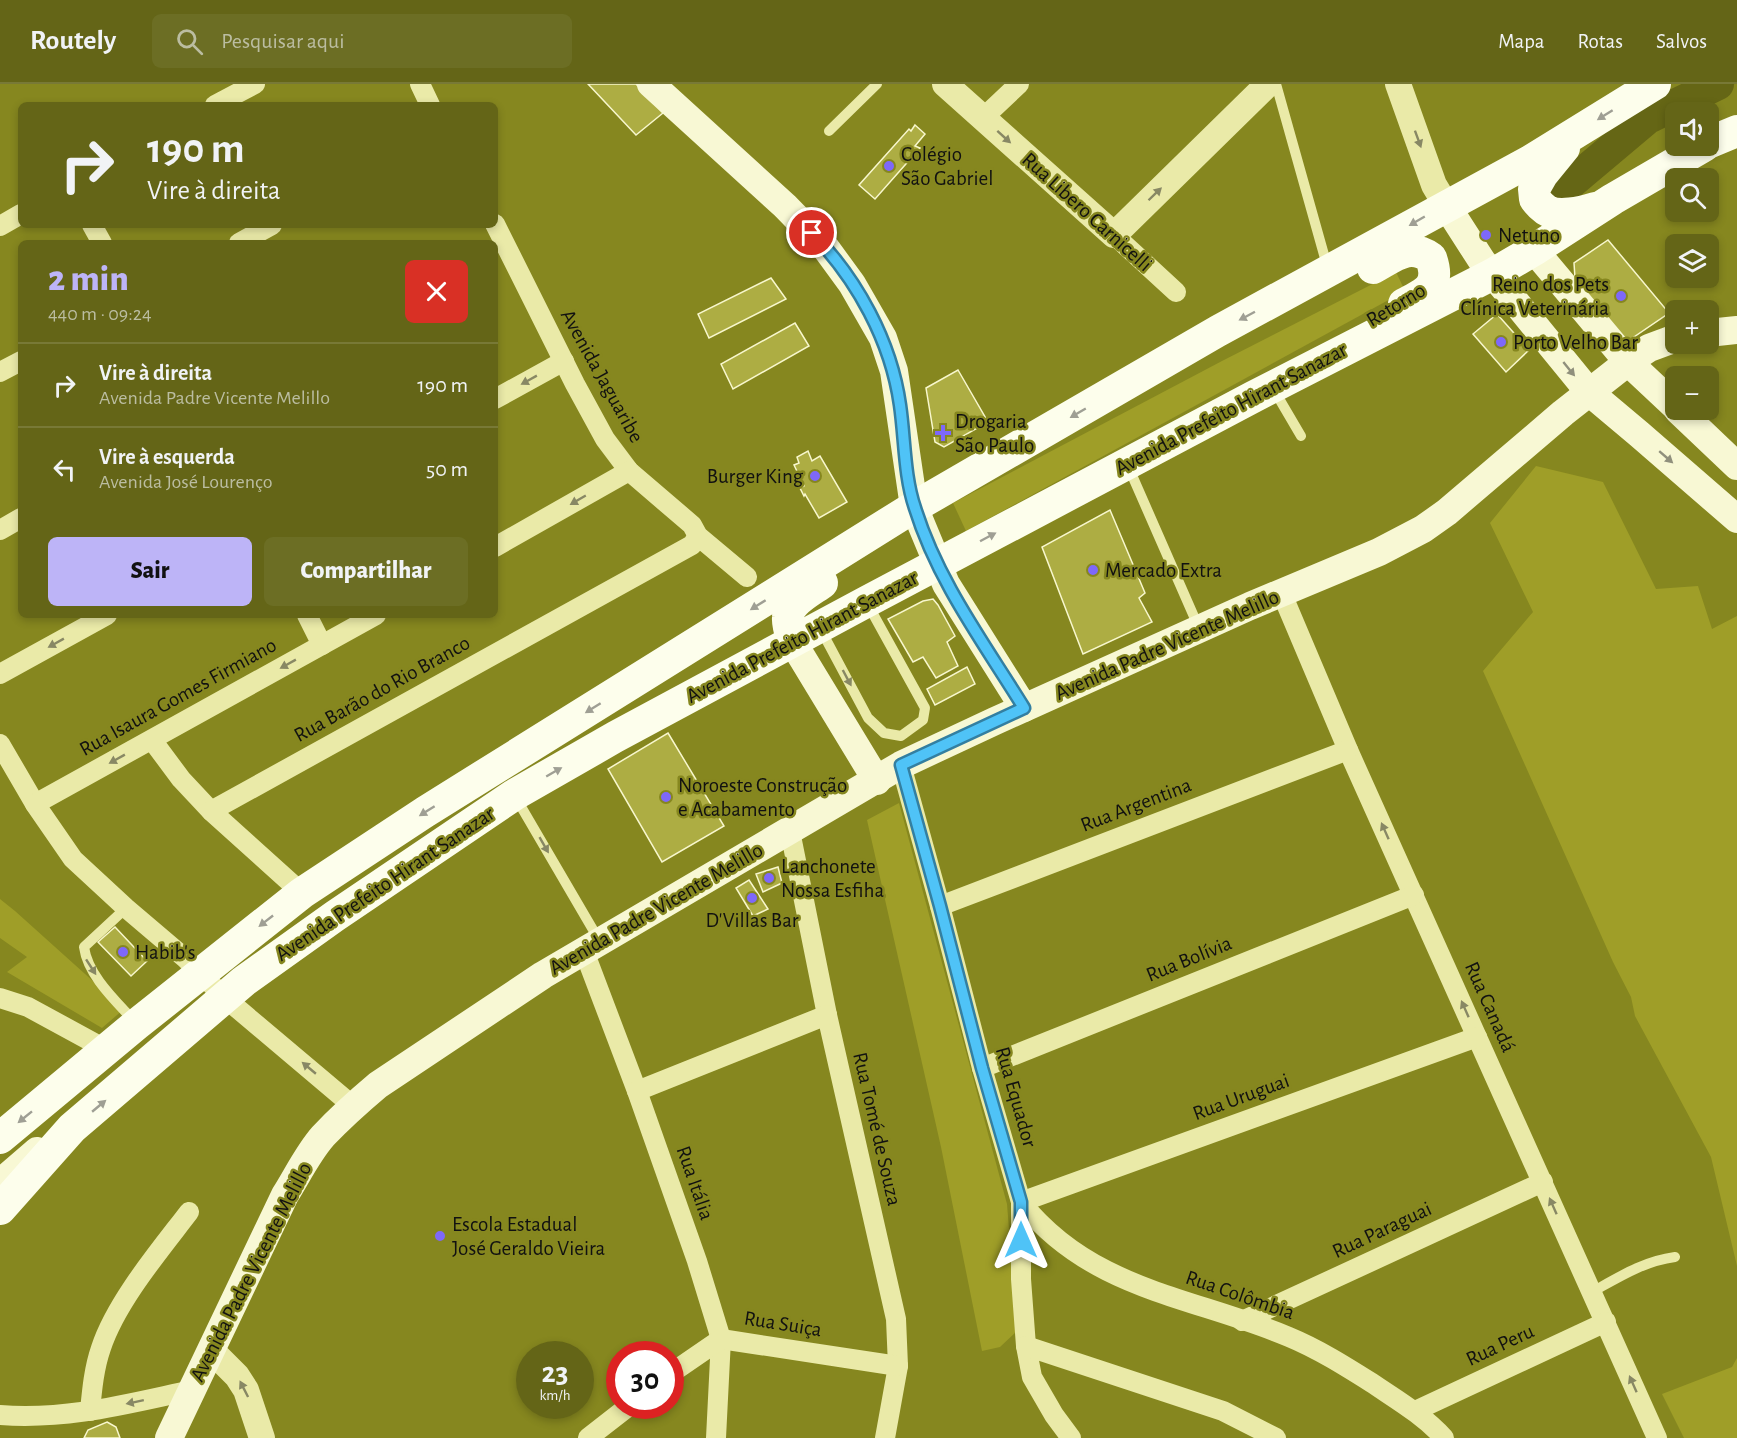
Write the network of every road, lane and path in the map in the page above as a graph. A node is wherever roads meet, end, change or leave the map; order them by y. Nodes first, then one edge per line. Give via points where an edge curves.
1 (255, 84) edge
2 (420, 84) edge
3 (651, 84) edge
4 (877, 84) edge
5 (945, 84) edge
6 (1019, 84) edge
7 (1268, 84) edge
8 (1276, 84) edge
9 (1398, 84) edge
10 (1655, 84) edge
11 (221, 102) edge
12 (429, 102) edge
13 (982, 118) junction
14 (830, 130) dead end
15 (1737, 131) edge
16 (1578, 132) junction
17 (1719, 138) edge
18 (1687, 156) edge
19 (1613, 199) junction
20 (1452, 214) junction
21 (18, 216) edge
22 (0, 226) edge
23 (266, 228) edge
24 (496, 228) edge
25 (1114, 235) junction
26 (244, 240) edge
27 (500, 247) edge
28 (1534, 250) junction
29 (1488, 267) junction
30 (1328, 272) junction
31 (1176, 292) dead end
32 (1278, 299) junction
33 (1737, 330) edge
34 (1719, 332) edge
35 (1665, 342) edge
36 (564, 361) junction
37 (1628, 362) junction
38 (18, 363) edge
39 (0, 372) edge
40 (1282, 382) junction
41 (1589, 392) junction
42 (498, 397) edge
43 (1665, 397) edge
44 (1665, 403) edge
45 (1689, 420) edge
46 (1639, 434) junction
47 (1301, 436) dead end
48 (1127, 463) junction
49 (1737, 466) edge
50 (629, 471) junction
51 (914, 507) junction
52 (1737, 519) edge
53 (18, 520) edge
54 (0, 530) edge
55 (698, 536) junction
56 (865, 538) junction
57 (498, 546) edge
58 (937, 565) junction
59 (747, 577) dead end
60 (1282, 594) junction
61 (866, 602) junction
62 (102, 618) edge
63 (308, 618) edge
64 (371, 618) edge
65 (819, 627) junction
66 (1199, 628) junction
67 (792, 641) junction
68 (322, 645) junction
69 (0, 674) edge
70 (1024, 708) junction
71 (152, 740) junction
72 (0, 744) edge
73 (1348, 750) junction
74 (901, 765) junction
75 (877, 780) junction
76 (514, 795) junction
77 (35, 804) junction
78 (211, 811) junction
79 (790, 831) junction
80 (302, 893) junction
81 (1414, 895) junction
82 (940, 906) junction
83 (126, 908) junction
84 (592, 947) junction
85 (200, 973) junction
86 (0, 998) edge
87 (225, 998) junction
88 (827, 1015) junction
89 (137, 1024) junction
90 (1477, 1037) junction
91 (107, 1050) junction
92 (982, 1068) junction
93 (637, 1091) junction
94 (353, 1106) junction
95 (72, 1128) junction
96 (0, 1138) edge
97 (1543, 1182) junction
98 (0, 1183) edge
99 (1021, 1202) junction
100 (0, 1209) edge
101 (189, 1212) dead end
102 (1675, 1257) dead end
103 (1592, 1292) junction
104 (1242, 1321) junction
105 (1606, 1322) junction
106 (721, 1339) junction
107 (1026, 1346) junction
108 (211, 1350) junction
109 (684, 1364) edge
110 (898, 1366) junction
111 (192, 1390) junction
112 (90, 1411) junction
113 (1415, 1411) junction
114 (0, 1415) edge
115 (612, 1419) edge
116 (169, 1438) edge
117 (262, 1438) edge
118 (588, 1438) edge
119 (716, 1438) edge
120 (885, 1438) edge
121 (1071, 1438) edge
122 (1276, 1438) edge
123 (1444, 1438) edge
124 (1657, 1438) edge

1 - 11 street
2 - 12 street
3 - 51 main road via 785,206 825,247 852,284 883,338 894,371
4 - 14 lane
5 - 13 street, Rua Libero Carnicelli
6 - 13 street
25 -> 7 street
8 - 30 lane
9 -> 20 street via 1434,184
10 -> 16 main road, Avenida Prefeito Hirant Sanazar
13 -> 25 street, Rua Libero Carnicelli
15 - 17 main road
16 - 19 main road via 1542,175 1534,189 1535,199 1547,211 1569,213 1592,209
16 - 20 main road, Avenida Prefeito Hirant Sanazar
18 - 19 main road, Avenida Prefeito Hirant Sanazar
19 - 28 main road, Avenida Prefeito Hirant Sanazar
20 - 29 main road
20 -> 30 main road, Avenida Prefeito Hirant Sanazar
21 - 22 street
23 - 26 street
24 - 27 street, Avenida Jaguaribe
25 - 31 street, Rua Libero Carnicelli
27 - 36 street, Avenida Jaguaribe
28 - 29 main road, Avenida Prefeito Hirant Sanazar
28 - 37 main road
29 - 40 main road, Avenida Prefeito Hirant Sanazar
29 -> 41 main road
30 - 32 main road, Avenida Prefeito Hirant Sanazar
32 - 40 main road, Retorno via 1309,300 1410,249 1431,258 1436,274 1420,296 1313,351
32 -> 51 main road, Avenida Prefeito Hirant Sanazar
33 - 34 main road
35 - 37 main road, Avenida Padre Vicente Melillo
36 -> 42 street
36 - 50 street, Avenida Jaguaribe via 605,439
37 - 41 main road, Avenida Padre Vicente Melillo
37 - 43 main road
38 - 39 street
40 - 47 lane
40 - 48 main road, Avenida Prefeito Hirant Sanazar
41 - 46 main road
41 - 60 main road, Avenida Padre Vicente Melillo via 1423,529
44 - 46 main road via 1647,400 1641,407 1636,417
45 - 49 main road
46 -> 52 main road
58 -> 48 main road, Avenida Prefeito Hirant Sanazar
48 - 66 lane
50 - 55 street, Avenida Jaguaribe via 692,525
50 -> 57 street
51 - 56 main road, Avenida Prefeito Hirant Sanazar
51 - 58 main road
53 - 54 street
55 - 59 street, Avenida Jaguaribe
55 - 78 street, Rua Barão do Rio Branco via 692,545
56 - 67 main road via 852,559 791,610 788,617
56 -> 80 main road, Avenida Prefeito Hirant Sanazar via 424,812
58 - 61 main road, Avenida Prefeito Hirant Sanazar
58 - 70 main road
60 - 66 main road, Avenida Padre Vicente Melillo
60 - 73 street, Rua Canadá
61 - 65 main road, Avenida Prefeito Hirant Sanazar
65 -> 61 lane via 868,718 884,734 901,736 923,720 925,708
62 -> 69 street
63 - 68 street
64 - 68 street, Rua Isaura Gomes Firmiano
65 - 67 main road, Avenida Prefeito Hirant Sanazar
66 - 70 main road, Avenida Padre Vicente Melillo
67 - 75 main road
76 -> 67 main road, Avenida Prefeito Hirant Sanazar
68 -> 71 street, Rua Isaura Gomes Firmiano
70 - 74 main road, Avenida Padre Vicente Melillo
71 -> 77 street, Rua Isaura Gomes Firmiano
71 - 78 street
72 - 77 street
81 -> 73 street, Rua Canadá
73 - 82 street, Rua Argentina
74 - 75 main road, Avenida Padre Vicente Melillo
74 - 82 street, Rua Equador
75 - 79 main road, Avenida Padre Vicente Melillo
76 -> 84 lane
76 - 87 main road, Avenida Prefeito Hirant Sanazar via 335,916
77 - 83 street via 73,859
78 - 80 street
79 - 84 main road, Avenida Padre Vicente Melillo
79 - 88 street, Rua Tomé de Souza
80 -> 85 main road, Avenida Prefeito Hirant Sanazar
90 -> 81 street, Rua Canadá
81 - 92 street, Rua Bolívia
82 - 92 street, Rua Equador
83 - 85 street
83 -> 89 lane via 84,947 85,960
84 - 93 street, Rua Itália
84 - 94 main road, Avenida Padre Vicente Melillo via 543,975 378,1085
85 - 87 street
85 - 89 main road, Avenida Prefeito Hirant Sanazar
86 - 91 street via 28,1007
94 -> 87 street
95 -> 87 main road, Avenida Prefeito Hirant Sanazar
88 - 93 street
88 - 110 street, Rua Tomé de Souza via 896,1318
89 - 91 main road, Avenida Prefeito Hirant Sanazar
90 - 97 street, Rua Canadá
90 - 99 street, Rua Uruguai
91 -> 96 main road, Avenida Prefeito Hirant Sanazar
92 - 99 street, Rua Equador
93 - 106 street, Rua Itália
94 - 108 main road, Avenida Padre Vicente Melillo via 302,1166
95 - 98 main road via 51,1139
95 - 100 main road, Avenida Prefeito Hirant Sanazar
103 -> 97 street, Rua Canadá
97 - 104 street, Rua Paraguai
99 - 104 street, Rua Colômbia via 1037,1221 1088,1261 1126,1281
99 - 107 street, Rua Equador
101 - 112 street via 115,1317 101,1347
102 - 103 lane via 1644,1264
103 - 105 street, Rua Canadá
104 - 113 street, Rua Colômbia via 1289,1337
105 - 113 street, Rua Peru
124 -> 105 street, Rua Canadá
106 - 109 street, Rua Suiça
106 - 110 street, Rua Suiça
106 - 119 street, Rua Itália
107 - 121 street, Rua Equador via 1032,1377
107 - 122 street via 1223,1411
108 - 111 main road, Avenida Padre Vicente Melillo
117 -> 108 street via 246,1390
110 - 120 street, Rua Tomé de Souza
111 -> 112 street
111 - 116 main road, Avenida Padre Vicente Melillo
112 - 114 street via 33,1417
113 - 123 street, Rua Colômbia
115 - 118 street

